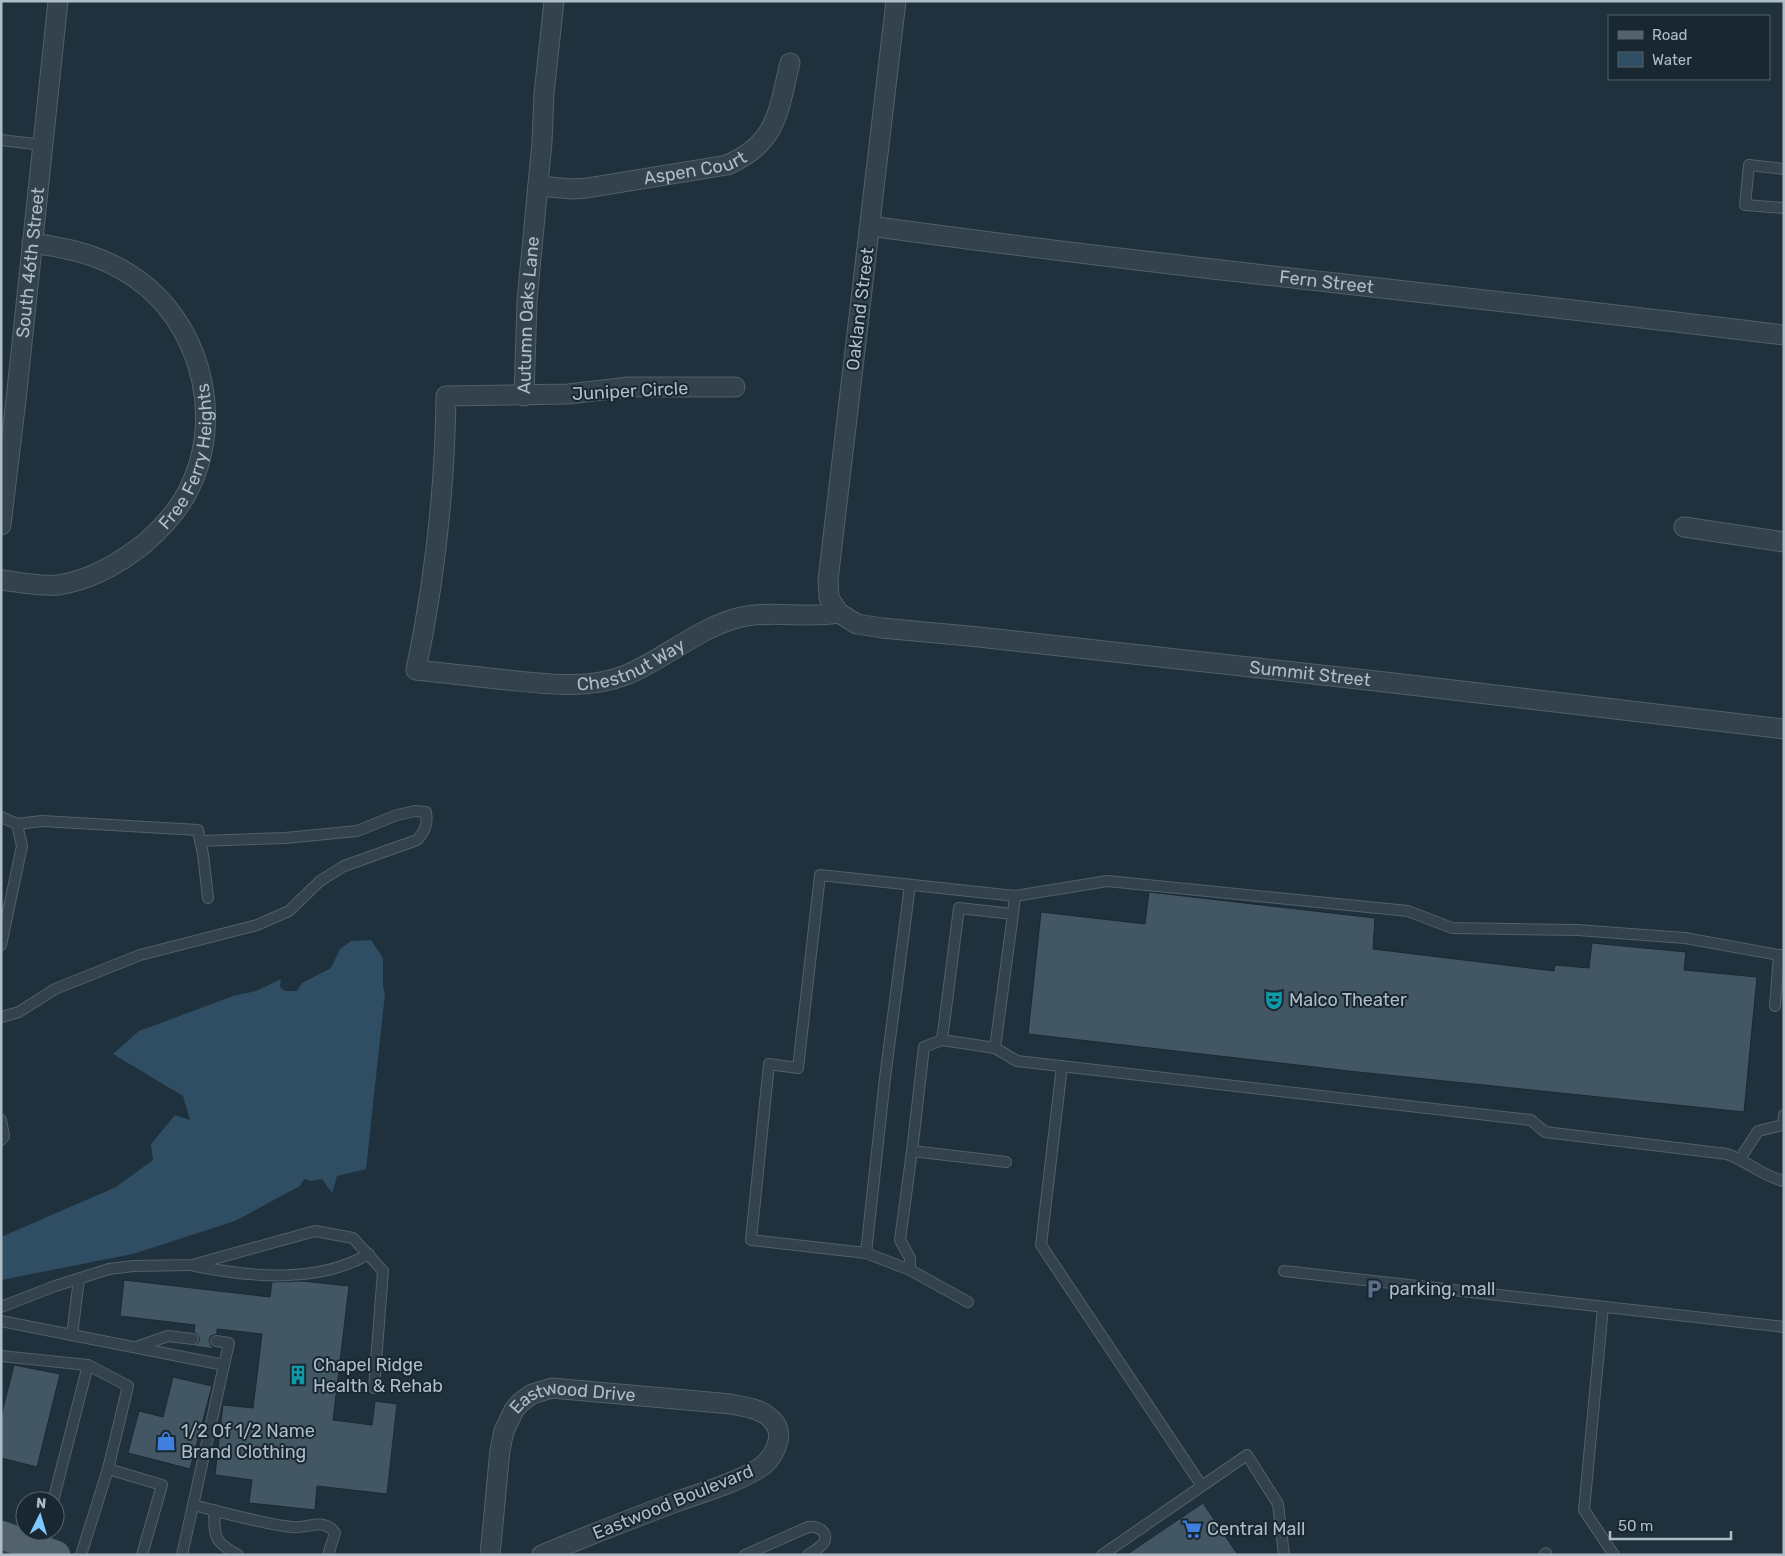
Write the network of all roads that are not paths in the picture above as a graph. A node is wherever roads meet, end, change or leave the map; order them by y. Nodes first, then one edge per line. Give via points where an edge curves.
1 (58, 1) edge
2 (554, 1) edge
3 (896, 1) edge
4 (790, 63) dead end
5 (1, 140) edge
6 (42, 145) junction
7 (1784, 170) edge
8 (538, 186) junction
9 (1784, 208) edge
10 (870, 226) junction
11 (32, 243) junction
12 (1784, 335) edge
13 (735, 387) dead end
14 (524, 396) junction
15 (1, 524) edge
16 (1684, 527) dead end
17 (1784, 542) edge
18 (1, 580) edge
19 (839, 613) junction
20 (416, 670) joint
21 (1784, 728) edge
22 (1, 817) edge
23 (17, 824) junction
24 (200, 841) junction
25 (910, 885) junction
26 (1015, 896) junction
27 (208, 898) dead end
28 (1013, 914) junction
29 (1, 945) edge
30 (1781, 956) edge
31 (1775, 1006) dead end
32 (1, 1017) edge
33 (942, 1040) junction
34 (994, 1048) junction
35 (1062, 1066) junction
36 (1784, 1115) edge
37 (1, 1120) edge
38 (1, 1140) edge
39 (912, 1151) junction
40 (1740, 1159) junction
41 (1006, 1162) dead end
42 (1784, 1181) edge
43 (369, 1254) junction
44 (866, 1254) junction
45 (192, 1265) junction
46 (910, 1270) junction
47 (1284, 1271) dead end
48 (79, 1279) junction
49 (968, 1302) dead end
50 (1, 1307) edge
51 (1603, 1307) junction
52 (1, 1321) edge
53 (1784, 1327) edge
54 (72, 1335) junction
55 (193, 1339) dead end
56 (216, 1341) dead end
57 (135, 1347) junction
58 (1, 1356) edge
59 (88, 1365) junction
60 (224, 1365) junction
61 (374, 1388) dead end
62 (776, 1426) joint
63 (108, 1469) junction
64 (1202, 1486) junction
65 (56, 1491) edge
66 (193, 1506) junction
67 (214, 1510) junction
68 (5, 1542) edge
69 (47, 1545) edge
70 (81, 1555) edge
71 (142, 1555) edge
72 (182, 1555) edge
73 (238, 1555) edge
74 (328, 1555) edge
75 (490, 1555) edge
76 (542, 1555) edge
77 (745, 1555) edge
78 (808, 1555) edge
79 (1102, 1555) edge
80 (1284, 1555) edge
81 (1614, 1555) edge

1 - 6 street, South 46th Street
2 - 8 street, Autumn Oaks Lane
3 - 10 street, Oakland Street
4 - 8 street, Aspen Court via 769,134 744,158 727,166 587,188
5 - 6 lane
6 - 11 street, South 46th Street
7 - 9 lane via 1749,165 1745,204
8 - 14 street, Autumn Oaks Lane via 526,301
10 - 12 street, Fern Street via 996,244
10 - 19 street, Oakland Street via 828,580 829,598
11 - 15 street, South 46th Street
11 - 18 street, Free Ferry Heights via 66,248 104,260 147,288 164,305 193,350 200,372 204,398 203,441 201,457 188,493 169,520 130,556 100,573 68,583 42,585
13 - 14 street, Juniper Circle via 629,387
14 - 20 street, Autumn Oaks Lane via 446,396 440,524
16 - 17 street
19 - 20 street, Chestnut Way via 822,616 764,614 740,618 717,626 628,674 588,685 562,686
19 - 21 street, Summit Street via 857,624 882,628 979,636
22 - 23 lane
23 - 24 lane via 42,821 198,830
23 - 29 lane via 22,846
24 - 27 lane
24 - 32 lane via 357,831 415,811 426,812 428,821 417,840 344,866 320,881 289,911 257,925 140,955 55,989 19,1012
25 - 26 lane
25 - 44 lane
25 - 44 lane via 820,875 798,1068 769,1064 751,1240
26 - 28 lane
26 - 30 lane via 1106,881 1408,911 1452,928 1577,930 1685,938
28 - 33 lane via 959,908
28 - 34 lane
30 - 31 lane
33 - 34 lane
33 - 39 lane via 924,1047
34 - 35 lane via 1017,1061
35 - 40 lane via 1531,1120 1545,1132 1727,1154
35 - 64 lane via 1040,1245
36 - 40 lane via 1783,1125 1758,1131
37 - 38 lane via 4,1129
39 - 41 lane
39 - 46 lane via 900,1240 910,1258
40 - 42 lane
43 - 45 lane via 354,1263 290,1276 229,1273
43 - 45 lane via 353,1238 315,1231
43 - 61 lane via 383,1271
44 - 46 lane
45 - 48 lane via 133,1266 109,1269
46 - 49 lane
47 - 51 lane
48 - 50 lane
48 - 54 lane
51 - 53 lane
51 - 81 lane via 1584,1510
52 - 54 lane
54 - 57 lane
55 - 57 lane via 168,1336
56 - 60 lane via 229,1343
57 - 60 lane
58 - 59 lane
59 - 63 lane via 128,1386
59 - 65 lane
60 - 66 lane
62 - 75 street, Eastwood Drive via 774,1421 752,1408 732,1404 552,1388 532,1394 514,1410 504,1431
62 - 76 street, Eastwood Boulevard via 775,1452 758,1469
63 - 70 lane
63 - 71 lane via 162,1485
64 - 79 lane
64 - 80 lane via 1247,1455 1278,1504
66 - 67 lane
66 - 72 lane
67 - 73 lane via 215,1534 221,1545
67 - 74 lane via 294,1528 319,1524 331,1527 335,1532
68 - 69 main road
77 - 78 lane via 814,1526 821,1529 825,1541

